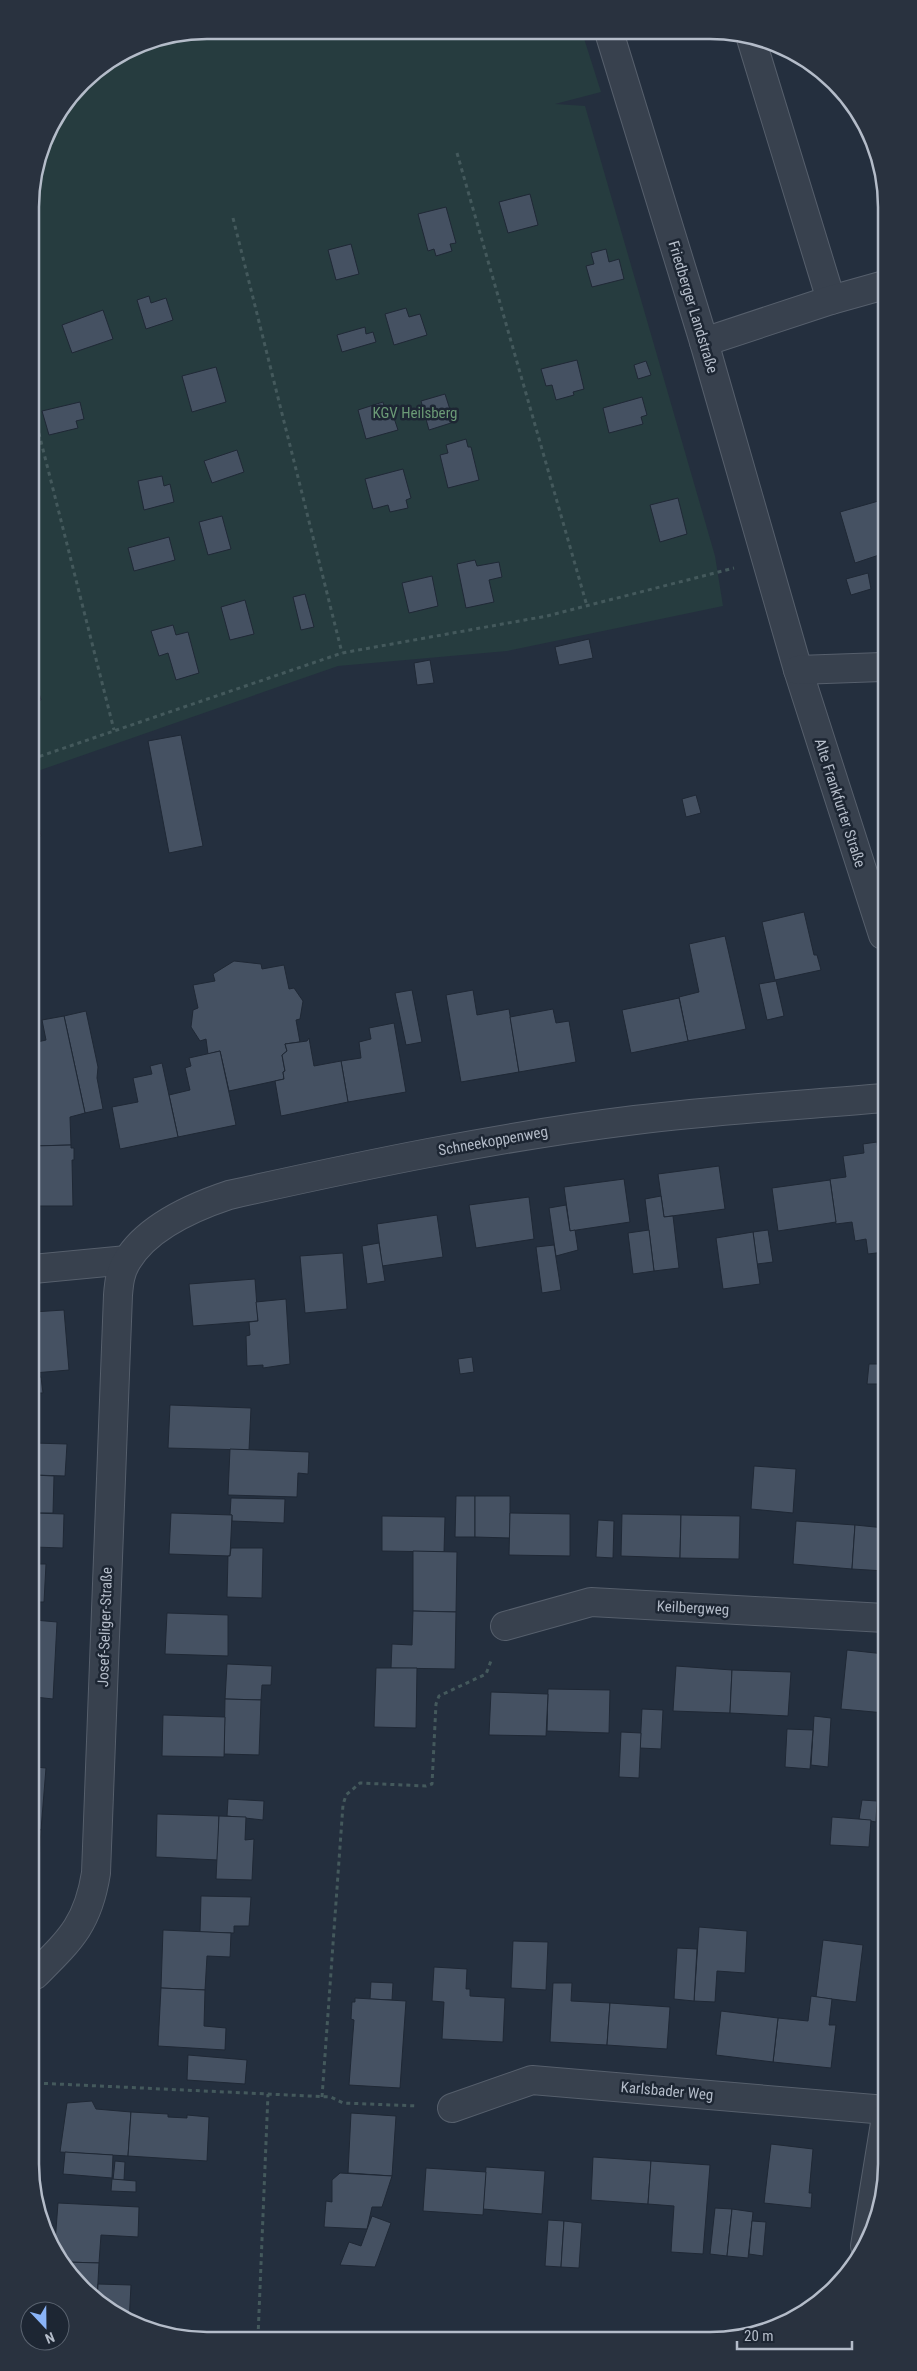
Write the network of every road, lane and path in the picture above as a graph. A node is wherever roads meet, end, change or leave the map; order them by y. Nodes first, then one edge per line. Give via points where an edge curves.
1 (611, 39) edge
2 (753, 44) edge
3 (457, 153) dead end
4 (233, 218) dead end
5 (878, 287) edge
6 (831, 300) junction
7 (704, 342) junction
8 (39, 434) edge
9 (769, 571) junction
10 (587, 606) junction
11 (342, 653) junction
12 (878, 668) edge
13 (798, 670) junction
14 (114, 730) junction
15 (39, 757) edge
16 (878, 919) edge
17 (878, 1099) edge
18 (127, 1260) junction
19 (39, 1268) edge
20 (878, 1618) edge
21 (505, 1626) joint
22 (39, 1971) edge
23 (39, 2083) edge
24 (268, 2094) junction
25 (322, 2097) junction
26 (452, 2108) joint
27 (878, 2109) edge
28 (878, 2166) edge
29 (870, 2216) edge
30 (258, 2332) edge

1 - 7 street, Friedberger Landstraße
2 - 6 street
3 - 10 path
4 - 11 path
5 - 6 street
6 - 7 street
7 - 9 street, Friedberger Landstraße
8 - 14 path
9 - 10 path
9 - 13 street, Alte Frankfurter Straße
10 - 11 path via 481,630
11 - 14 path
12 - 13 street
13 - 16 street, Alte Frankfurter Straße
14 - 15 path
17 - 18 street, Schneekoppenweg via 636,1120 383,1160 209,1202 153,1233
18 - 19 street
18 - 22 street, Josef-Seliger-Straße via 120,1276 118,1295 96,1873 85,1917 70,1939
20 - 21 street, Keilbergweg via 591,1602
21 - 25 path via 486,1674 439,1696 432,1784 360,1783 346,1795
23 - 24 path
24 - 25 path
24 - 30 path
25 - 26 path via 343,2103
26 - 27 street, Karlsbader Weg via 532,2080
28 - 29 street

